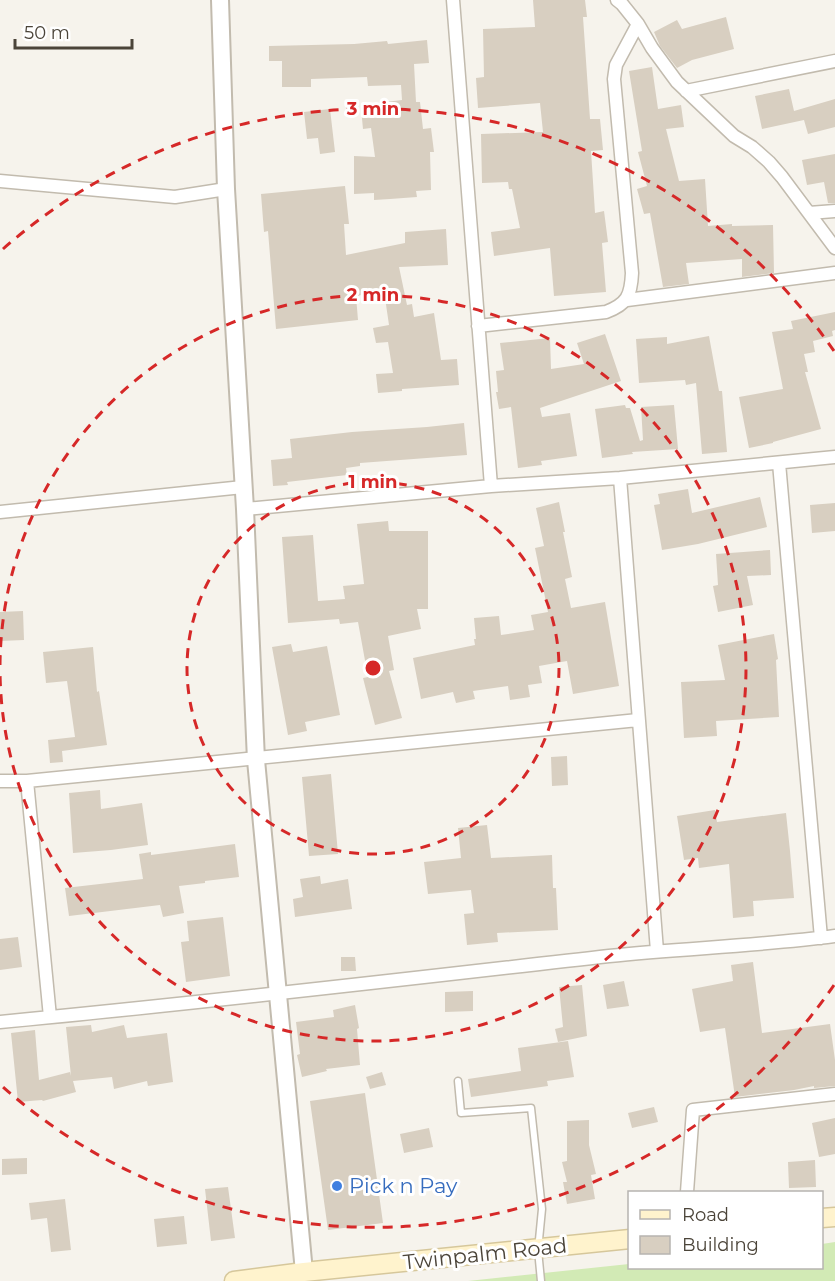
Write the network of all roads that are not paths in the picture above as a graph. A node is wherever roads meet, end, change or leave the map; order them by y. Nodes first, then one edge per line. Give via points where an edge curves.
1 (220, 0) edge
2 (453, 0) edge
3 (617, 0) edge
4 (638, 24) junction
5 (835, 61) edge
6 (686, 92) junction
7 (0, 181) edge
8 (226, 189) junction
9 (835, 211) edge
10 (809, 213) junction
11 (835, 248) edge
12 (835, 273) edge
13 (627, 300) junction
14 (478, 326) junction
15 (835, 457) edge
16 (779, 463) junction
17 (620, 478) junction
18 (491, 486) junction
19 (243, 487) junction
20 (245, 509) junction
21 (0, 512) edge
22 (638, 720) junction
23 (256, 760) junction
24 (27, 781) junction
25 (0, 782) edge
26 (835, 936) edge
27 (821, 938) junction
28 (657, 951) junction
29 (278, 993) junction
30 (50, 1017) junction
31 (0, 1022) edge
32 (458, 1081) dead end
33 (835, 1094) edge
34 (687, 1191) edge
35 (628, 1239) edge
36 (538, 1250) junction
37 (304, 1272) junction
38 (234, 1281) edge
39 (542, 1281) edge

1 - 8 street
2 - 14 street
3 - 4 street
4 - 6 street
4 - 13 street via 616,65 614,80 632,273
5 - 6 street
6 - 10 street via 769,162
7 - 8 street via 176,197
8 - 19 street
9 - 10 street
10 - 11 street
12 - 13 street
13 - 14 street via 606,312
14 - 18 street
15 - 16 street
16 - 17 street
16 - 27 street
17 - 18 street
17 - 22 street
18 - 20 street
19 - 20 street
19 - 21 street
20 - 23 street
22 - 23 street
22 - 28 street
23 - 24 street
23 - 29 street
24 - 25 street
24 - 30 street
26 - 27 street
27 - 28 street
28 - 29 street
29 - 30 street
29 - 37 street
30 - 31 street
32 - 36 lane via 461,1113 531,1108 542,1209
33 - 34 street via 693,1110
35 - 36 main road, Twinpalm Road
36 - 37 main road, Twinpalm Road
36 - 39 lane
37 - 38 main road, Twinpalm Road

